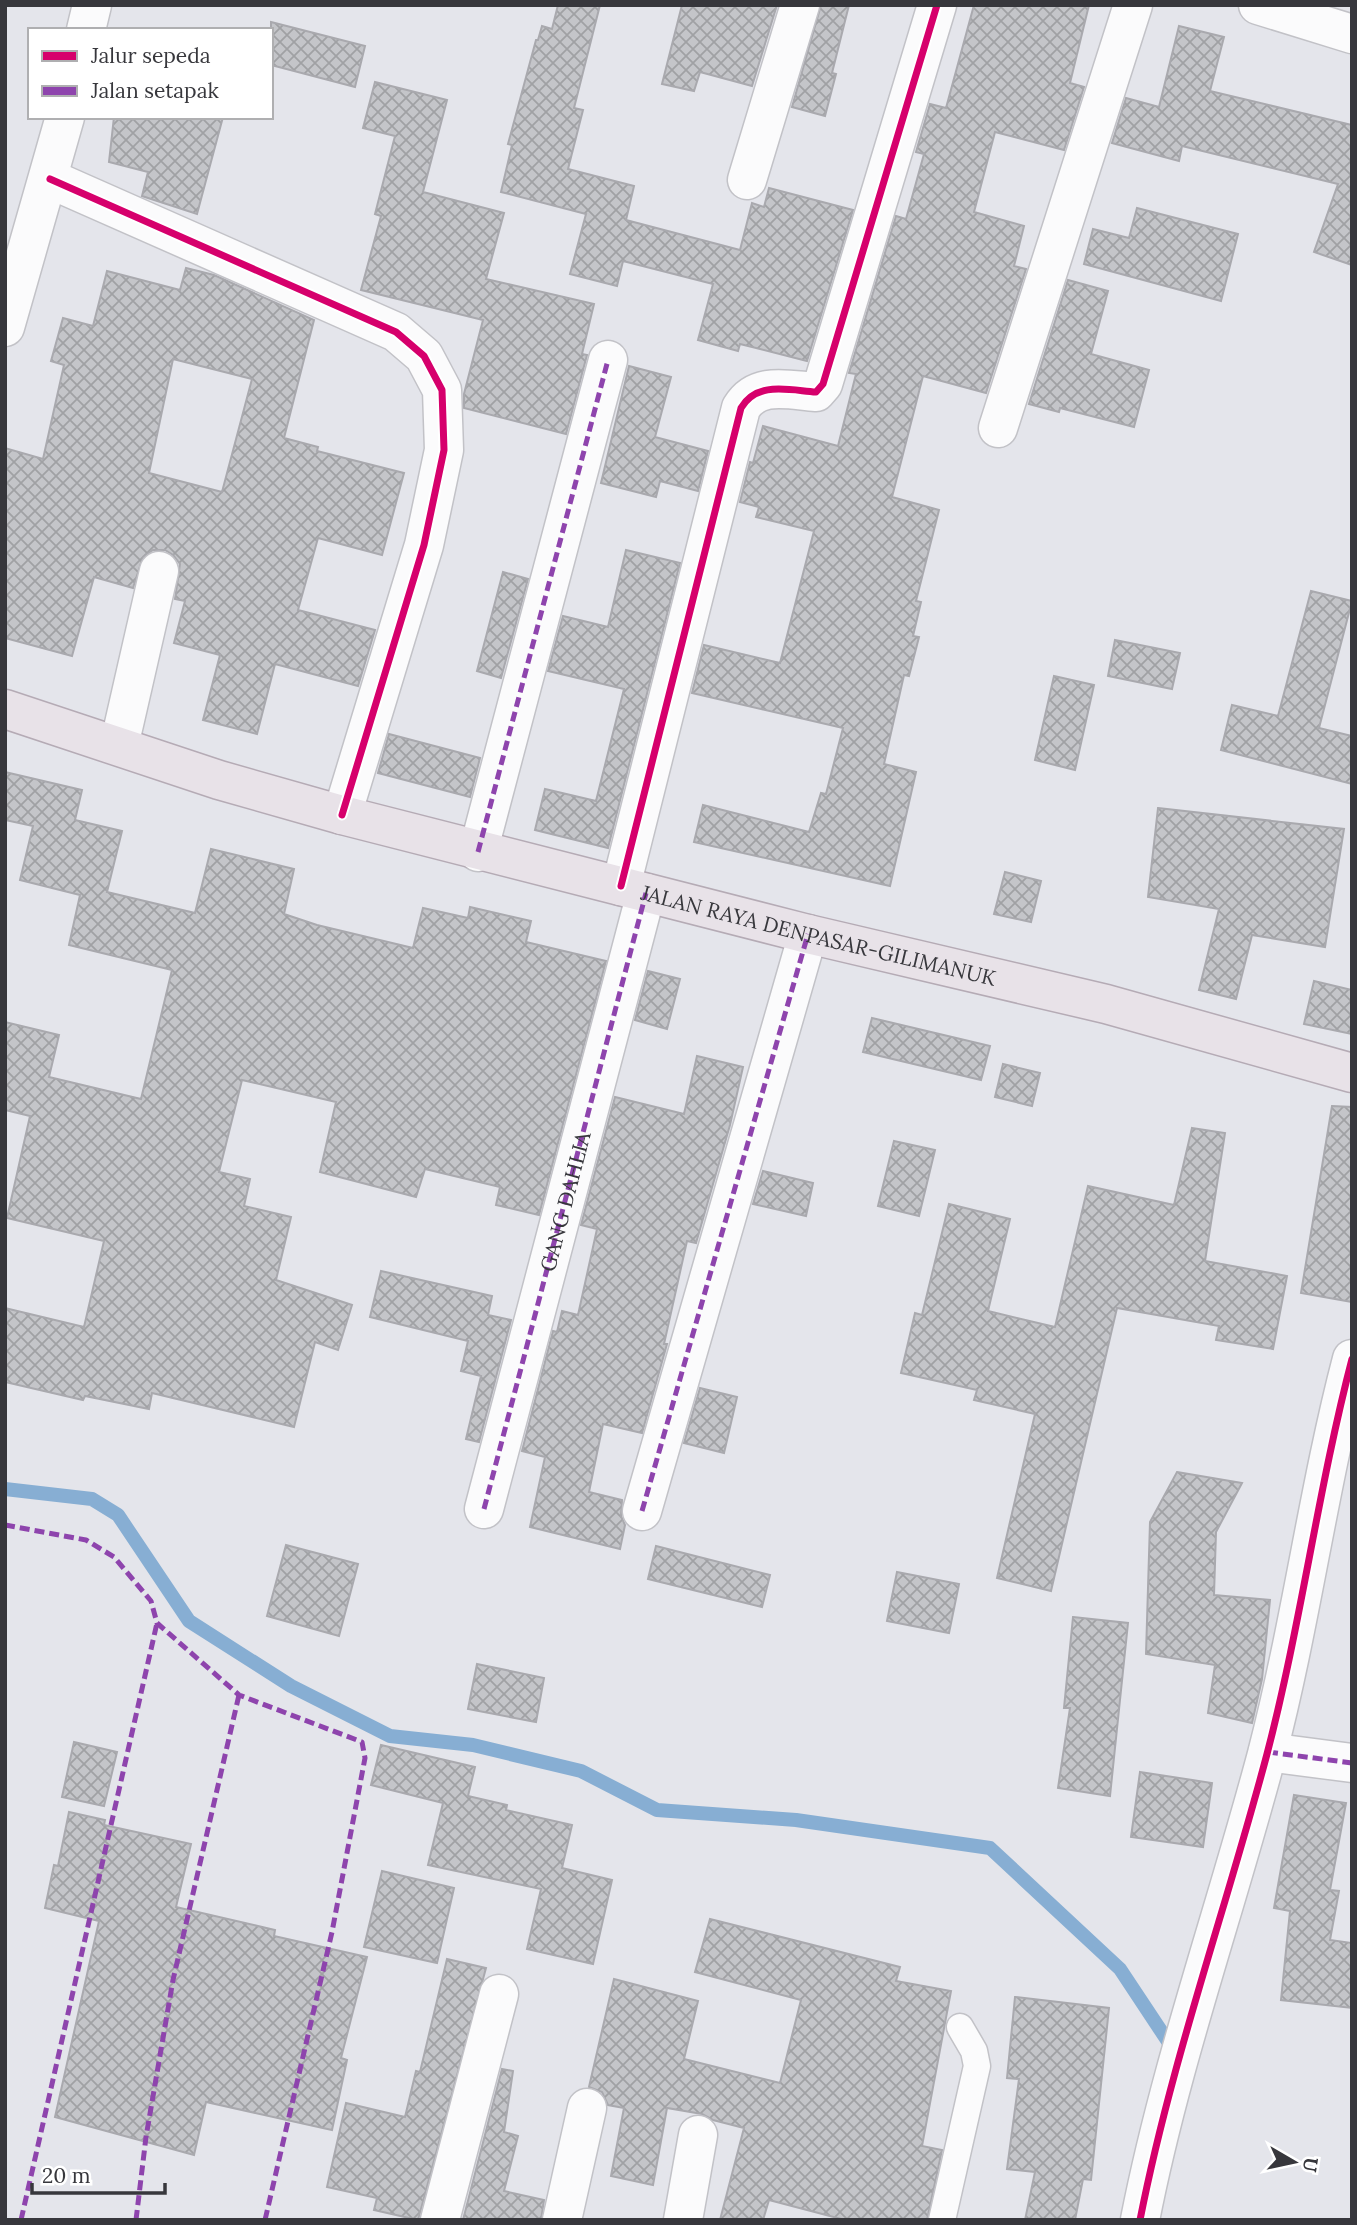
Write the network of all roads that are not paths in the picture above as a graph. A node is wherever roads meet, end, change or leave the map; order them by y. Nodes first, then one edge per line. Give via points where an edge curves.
1 (92, 5) edge
2 (800, 5) edge
3 (937, 5) edge
4 (1133, 5) edge
5 (1258, 5) edge
6 (86, 28) edge
7 (1352, 34) edge
8 (65, 119) edge
9 (50, 179) junction
10 (747, 180) dead end
11 (5, 327) edge
12 (608, 360) dead end
13 (998, 428) dead end
14 (159, 571) dead end
15 (5, 709) edge
16 (120, 746) junction
17 (342, 815) junction
18 (478, 852) junction
19 (634, 890) junction
20 (808, 934) junction
21 (1352, 1073) edge
22 (1351, 1367) edge
23 (484, 1509) dead end
24 (642, 1511) dead end
25 (1268, 1752) junction
26 (1352, 1763) edge
27 (499, 1994) dead end
28 (960, 2028) dead end
29 (587, 2108) dead end
30 (698, 2135) dead end
31 (440, 2220) edge
32 (562, 2220) edge
33 (683, 2220) edge
34 (942, 2220) edge
35 (1140, 2220) edge

1 - 6 street
2 - 10 street
3 - 19 street, GANG DAHLIA via 824,384 816,392 759,389 741,408
4 - 13 street
5 - 7 street
8 - 9 street
9 - 11 street
9 - 17 street via 396,332 424,356 442,390 444,450 424,545
12 - 18 street
14 - 16 street
15 - 16 highway, JALAN RAYA DENPASAR-GILIMANUK
16 - 17 highway, JALAN RAYA DENPASAR-GILIMANUK
17 - 18 highway, JALAN RAYA DENPASAR-GILIMANUK
18 - 19 highway, JALAN RAYA DENPASAR-GILIMANUK
19 - 20 highway, JALAN RAYA DENPASAR-GILIMANUK
19 - 23 street, GANG DAHLIA
20 - 21 highway, JALAN RAYA DENPASAR-GILIMANUK via 1106,1004
20 - 24 street
22 - 25 street
25 - 26 street
25 - 35 street via 1157,2132
27 - 31 street
28 - 34 lane via 974,2051 976,2066
29 - 32 street
30 - 33 street

